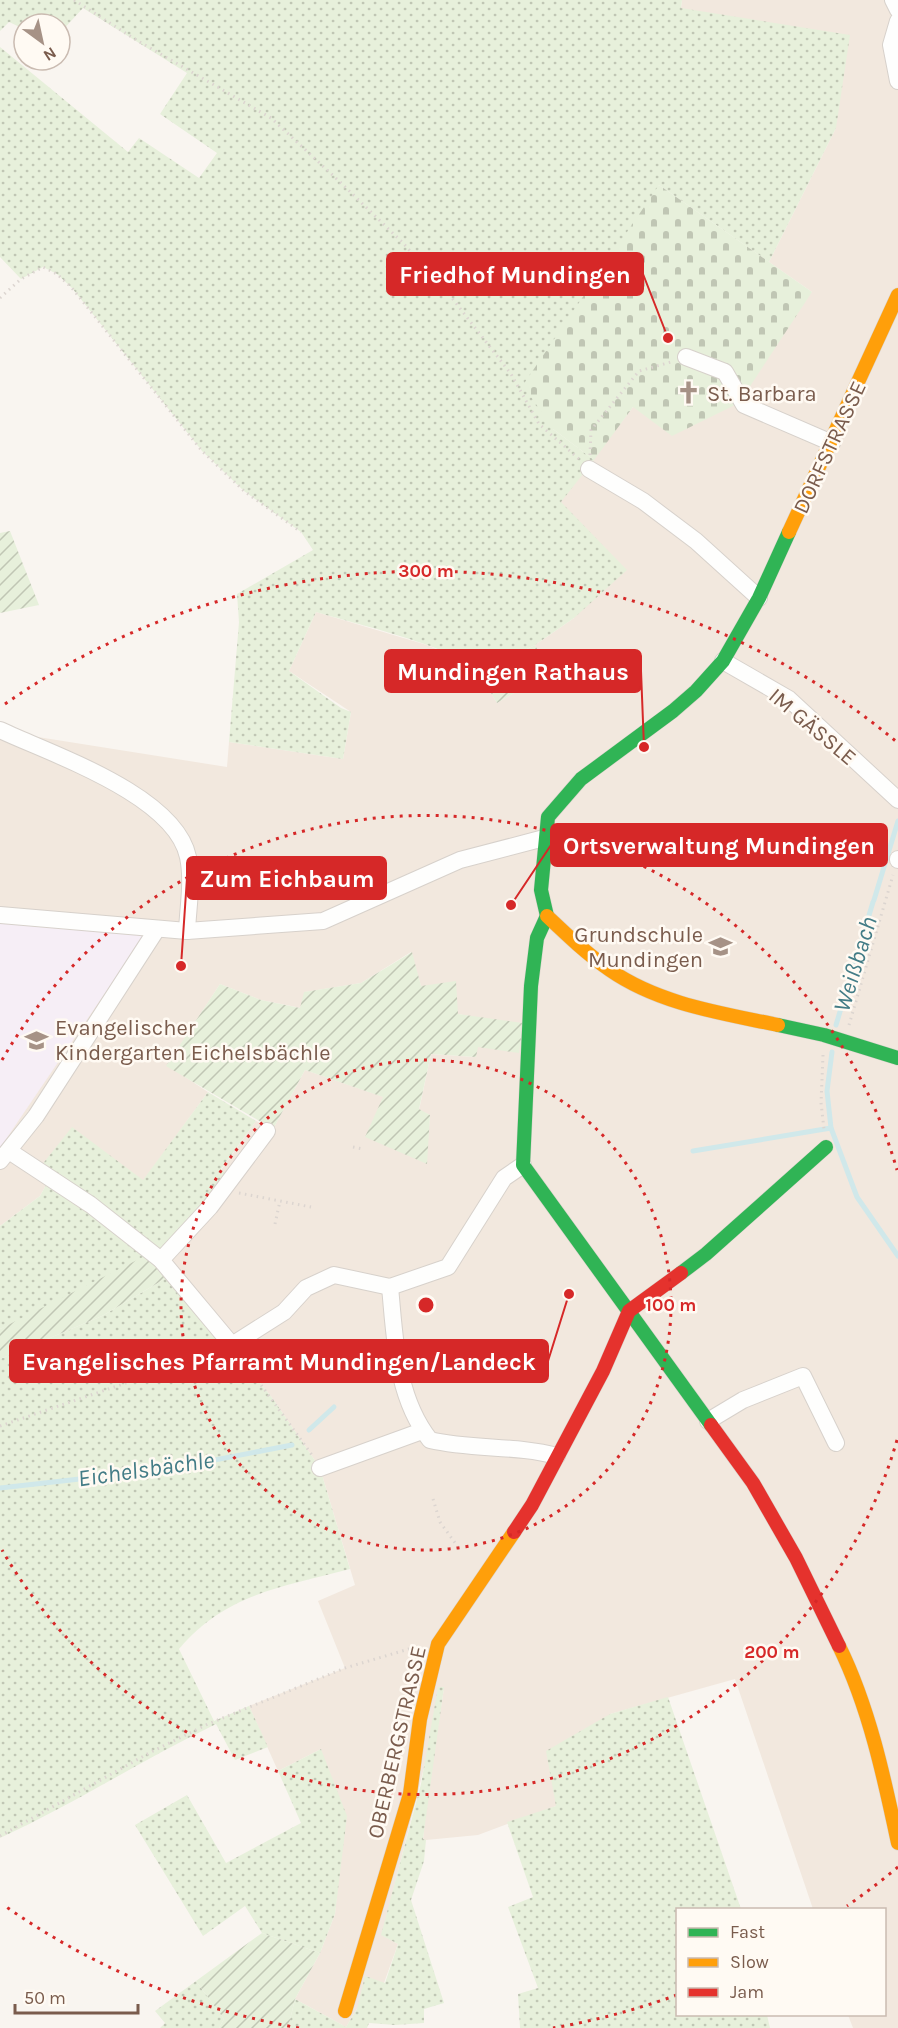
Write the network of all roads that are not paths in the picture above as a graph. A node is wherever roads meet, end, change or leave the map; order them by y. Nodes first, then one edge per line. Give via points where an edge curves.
1 (893, 0) edge
2 (898, 10) edge
3 (898, 21) edge
4 (898, 81) edge
5 (898, 295) edge
6 (686, 357) road end
7 (832, 443) junction
8 (589, 469) road end
9 (759, 598) junction
10 (723, 661) junction
11 (0, 730) edge
12 (898, 800) edge
13 (544, 838) junction
14 (0, 915) edge
15 (547, 916) junction
16 (157, 929) junction
17 (187, 931) junction
18 (898, 1058) edge
19 (267, 1131) dead end
20 (826, 1147) dead end
21 (5, 1156) edge
22 (523, 1165) junction
23 (162, 1260) junction
24 (390, 1287) junction
25 (629, 1311) junction
26 (708, 1421) junction
27 (422, 1431) junction
28 (836, 1443) dead end
29 (557, 1456) junction
30 (321, 1468) road end
31 (898, 1843) edge
32 (345, 2011) dead end

1 - 2 street
3 - 4 street via 891,45
5 - 7 street, DORFSTRASSE
6 - 7 street via 725,372 744,405
7 - 9 street, DORFSTRASSE
8 - 9 street via 644,501
9 - 10 street, DORFSTRASSE
10 - 12 street, IM GÄSSLE via 789,699
10 - 13 street, DORFSTRASSE via 681,705 581,779 548,817
11 - 17 street via 64,755 113,782 165,820 188,855
13 - 15 street, DORFSTRASSE via 541,890
13 - 17 street via 460,860 323,921
14 - 16 street
15 - 18 street via 587,953 646,990 695,1008 824,1035
15 - 22 street via 537,938 531,986
16 - 17 street
16 - 21 street via 36,1116
19 - 23 street via 190,1232
20 - 25 street via 706,1254
21 - 23 street via 91,1205
22 - 24 street via 504,1178 448,1267
22 - 25 street
23 - 24 street via 232,1345 284,1312 306,1288 334,1275
24 - 27 street via 397,1367
25 - 26 street
25 - 29 street, OBERBERGSTRASSE via 603,1371
26 - 28 street via 744,1400 803,1376
26 - 31 street via 753,1483 785,1539 853,1675
27 - 29 street via 430,1440 448,1444 496,1450 532,1449
27 - 30 street
29 - 32 street, OBERBERGSTRASSE via 532,1505 438,1644 420,1719 410,1794

